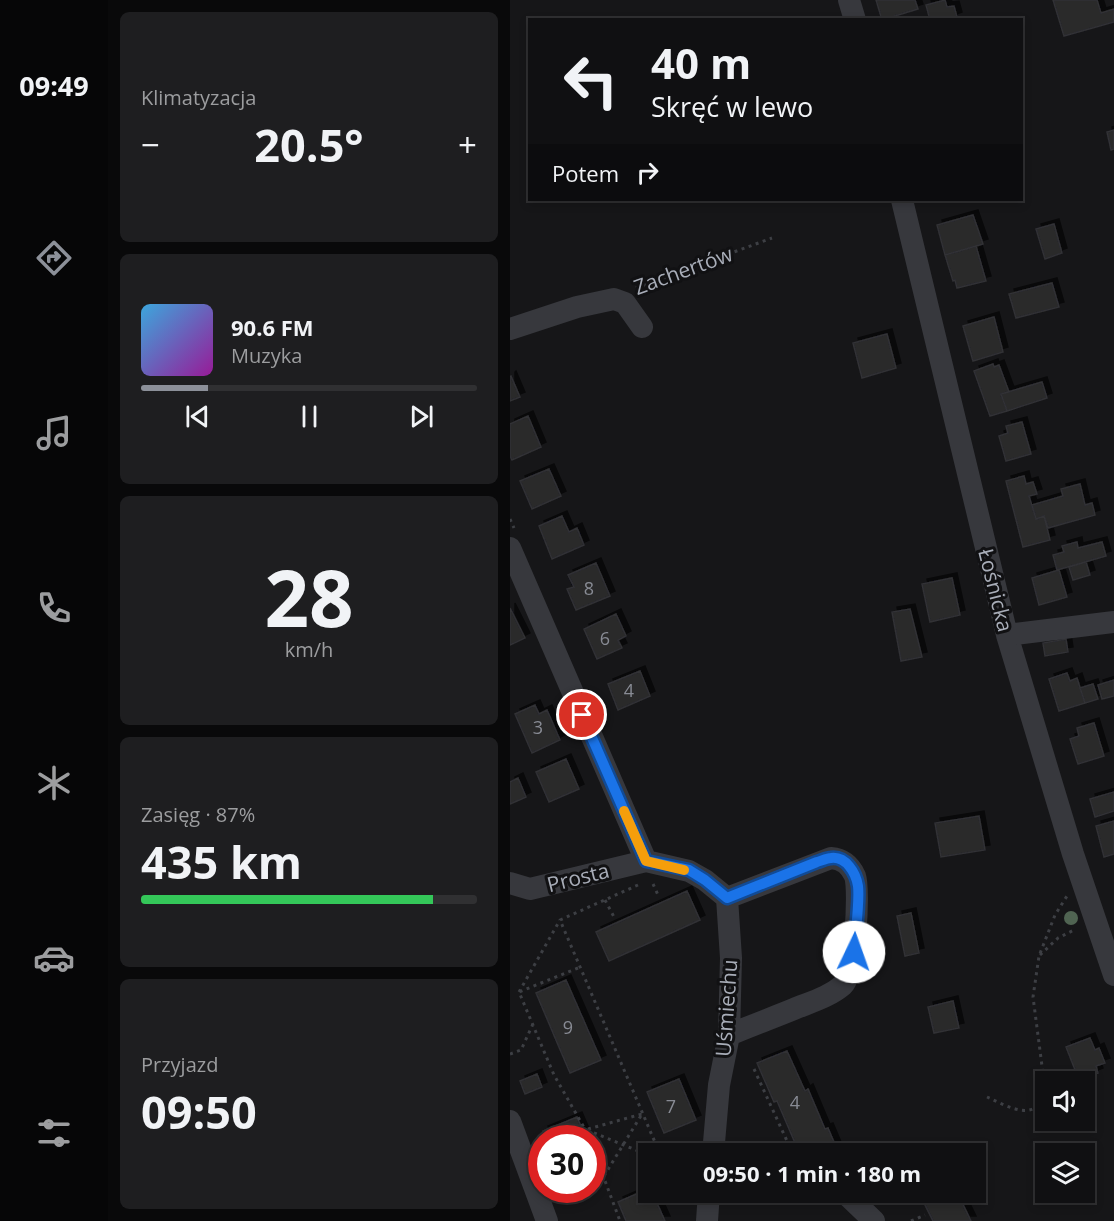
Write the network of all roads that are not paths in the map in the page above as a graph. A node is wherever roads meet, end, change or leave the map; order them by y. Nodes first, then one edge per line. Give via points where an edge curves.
1 (849, 0) edge
2 (854, 18) edge
3 (902, 201) edge
4 (642, 327) dead end
5 (510, 329) edge
6 (510, 548) edge
7 (1114, 621) edge
8 (1007, 635) junction
9 (644, 872) junction
10 (510, 883) edge
11 (727, 898) junction
12 (1114, 975) edge
13 (729, 1035) junction
14 (510, 1122) edge
15 (714, 1143) edge
16 (709, 1203) edge
17 (855, 1203) edge
18 (547, 1221) edge
19 (707, 1221) edge
20 (874, 1221) edge

1 - 2 street
3 - 8 street, Łośnicka
4 - 5 street, Zachertów via 625,303 614,298
6 - 9 street
7 - 8 street
8 - 12 street, Łośnicka
9 - 10 street, Prosta via 530,889
9 - 11 street via 675,867 689,870
11 - 13 street, Uśmiechu via 731,958
11 - 13 street via 831,858 847,864 858,886 854,952 846,983 831,994
13 - 15 street, Uśmiechu via 719,1085
14 - 18 street
16 - 19 street
17 - 20 street

